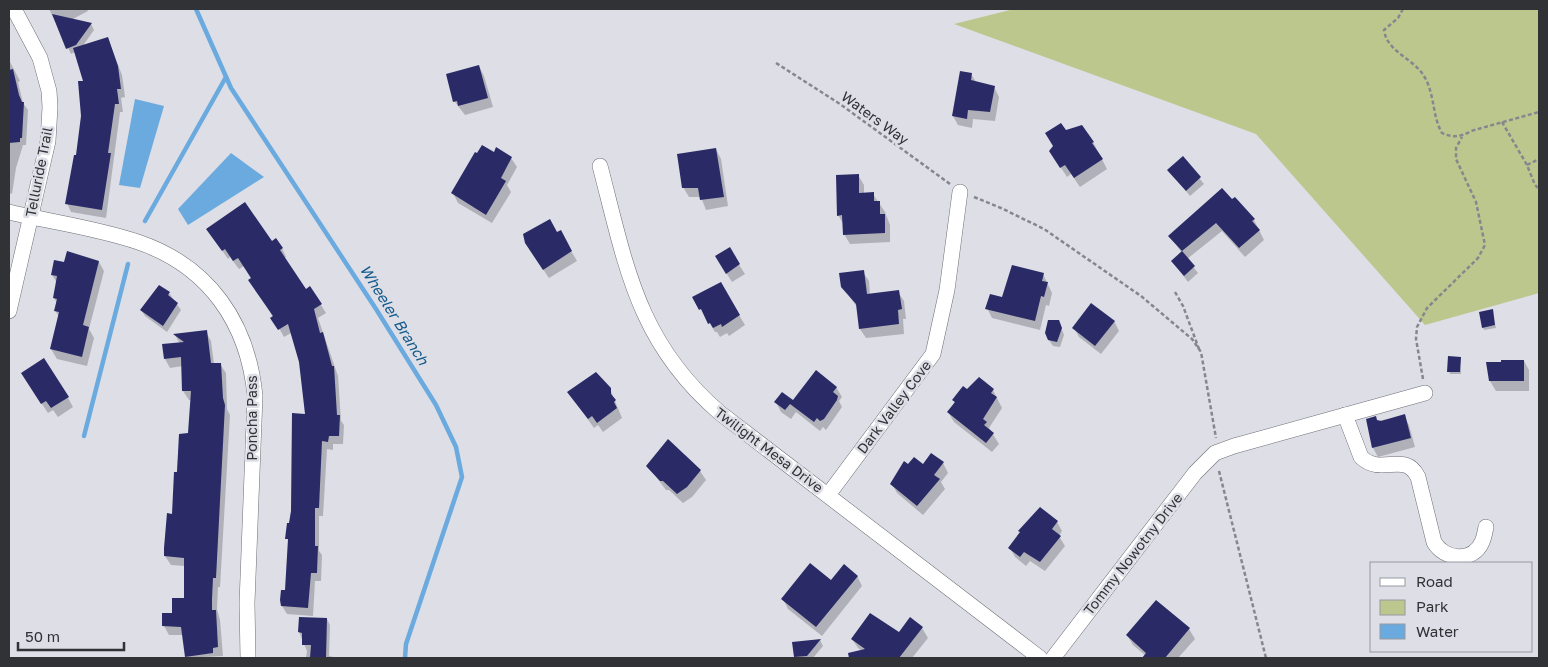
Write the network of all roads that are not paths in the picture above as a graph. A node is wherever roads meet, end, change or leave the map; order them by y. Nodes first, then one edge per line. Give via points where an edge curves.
1 (14, 9) edge
2 (600, 166) dead end
3 (960, 192) road end
4 (9, 212) edge
5 (30, 217) junction
6 (9, 311) edge
7 (1425, 393) road end
8 (1345, 415) junction
9 (828, 495) junction
10 (1486, 527) dead end
11 (248, 658) edge
12 (1040, 658) edge
13 (1053, 658) edge

1 - 5 street, Telluride Trail via 37,50 49,91 48,141
2 - 9 street, Twilight Mesa Drive via 638,301 663,350 706,402
3 - 9 street, Dark Valley Cove via 947,290 933,354
4 - 5 street, Poncha Pass
5 - 6 street, Telluride Trail
5 - 11 street, Poncha Pass via 138,242 167,254 205,282 237,326 252,368 254,396
7 - 8 street
8 - 10 street via 1365,461 1381,466 1404,463 1414,469 1438,549 1456,557 1466,556 1482,544
8 - 13 street, Tommy Nowotny Drive via 1215,453 1195,473
9 - 12 street, Twilight Mesa Drive

